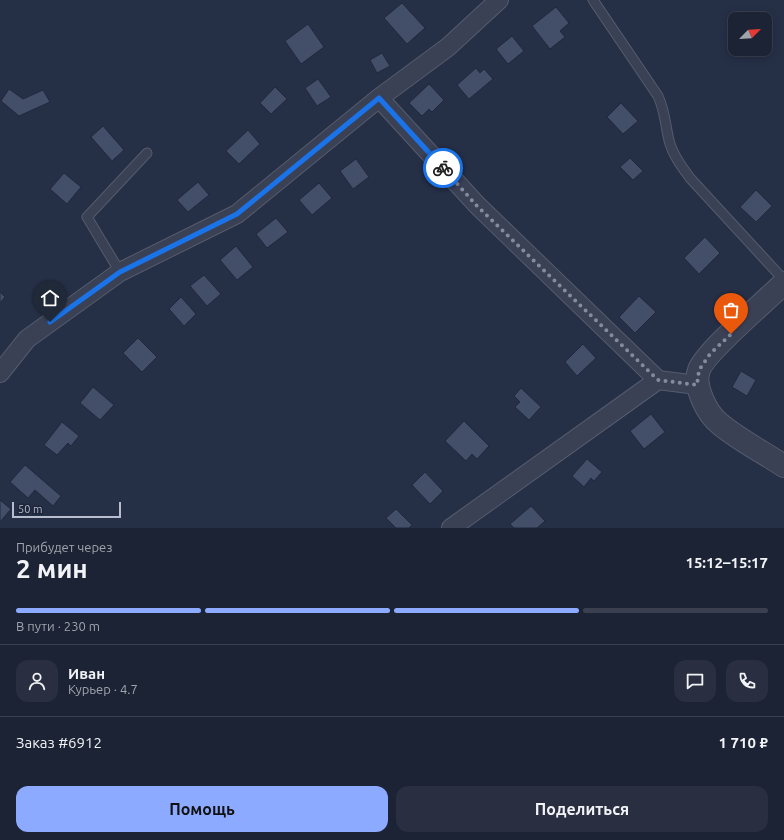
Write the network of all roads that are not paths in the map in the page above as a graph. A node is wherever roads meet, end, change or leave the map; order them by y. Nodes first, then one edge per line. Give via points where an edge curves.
1 (499, 0) edge
2 (593, 0) edge
3 (379, 98) junction
4 (147, 153) dead end
5 (120, 272) junction
6 (784, 280) edge
7 (784, 283) edge
8 (0, 373) edge
9 (658, 380) junction
10 (697, 385) junction
11 (784, 466) edge
12 (453, 527) edge

1 - 3 street via 448,47
2 - 6 lane via 658,96 664,109 670,143 677,162
3 - 5 street via 237,214
3 - 9 street via 477,206
4 - 5 lane via 87,217
5 - 8 street via 27,339
7 - 10 street via 710,354 699,370
9 - 10 street
9 - 12 street
10 - 11 street via 702,399 719,424

